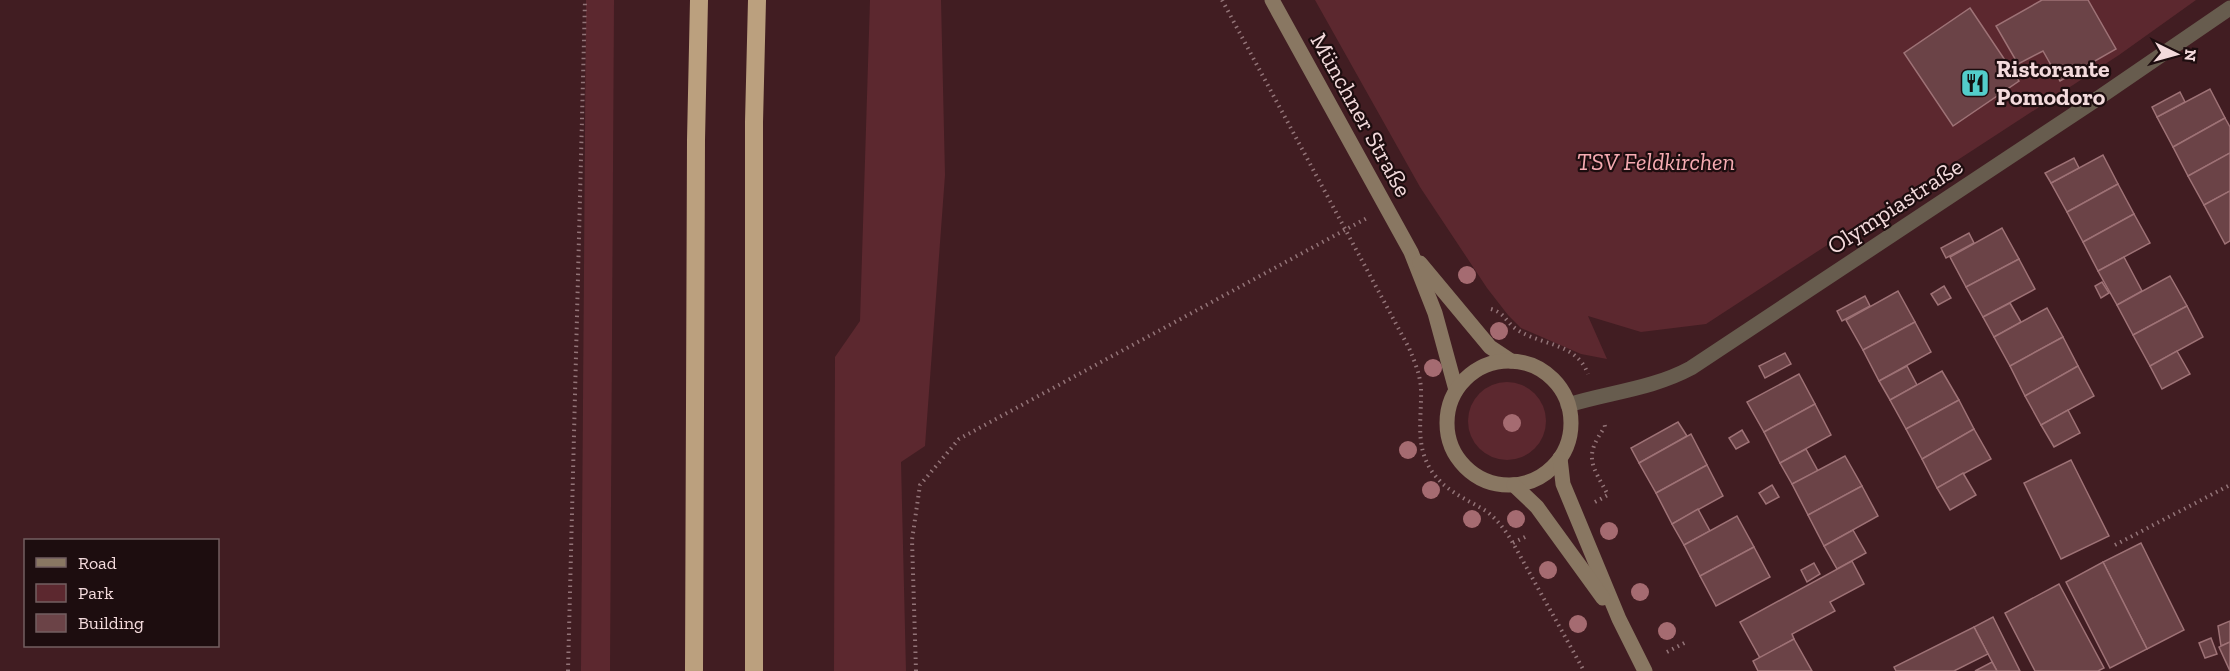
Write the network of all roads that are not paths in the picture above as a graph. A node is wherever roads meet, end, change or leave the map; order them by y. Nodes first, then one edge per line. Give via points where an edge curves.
1 (699, 0) edge
2 (758, 0) edge
3 (1272, 0) edge
4 (2230, 8) edge
5 (1411, 252) junction
6 (1511, 361) junction
7 (1456, 390) junction
8 (1568, 405) junction
9 (1560, 458) junction
10 (1514, 485) junction
11 (1619, 620) junction
12 (694, 671) edge
13 (754, 671) edge
14 (1645, 671) edge

1 - 12 highway
2 - 13 highway via 754,122
3 - 5 street, Münchner Straße
4 - 8 street, Olympiastraße via 1691,368 1652,385
5 - 6 street, Münchner Straße via 1490,347
5 - 7 street, Münchner Straße via 1435,313
6 - 7 street via 1480,368
6 - 8 street, Münchner Straße via 1547,374
7 - 10 street via 1447,430 1456,456 1476,475
8 - 9 street via 1570,432
9 - 10 street via 1540,476
9 - 11 street via 1563,484
10 - 11 street via 1537,507
11 - 14 street

